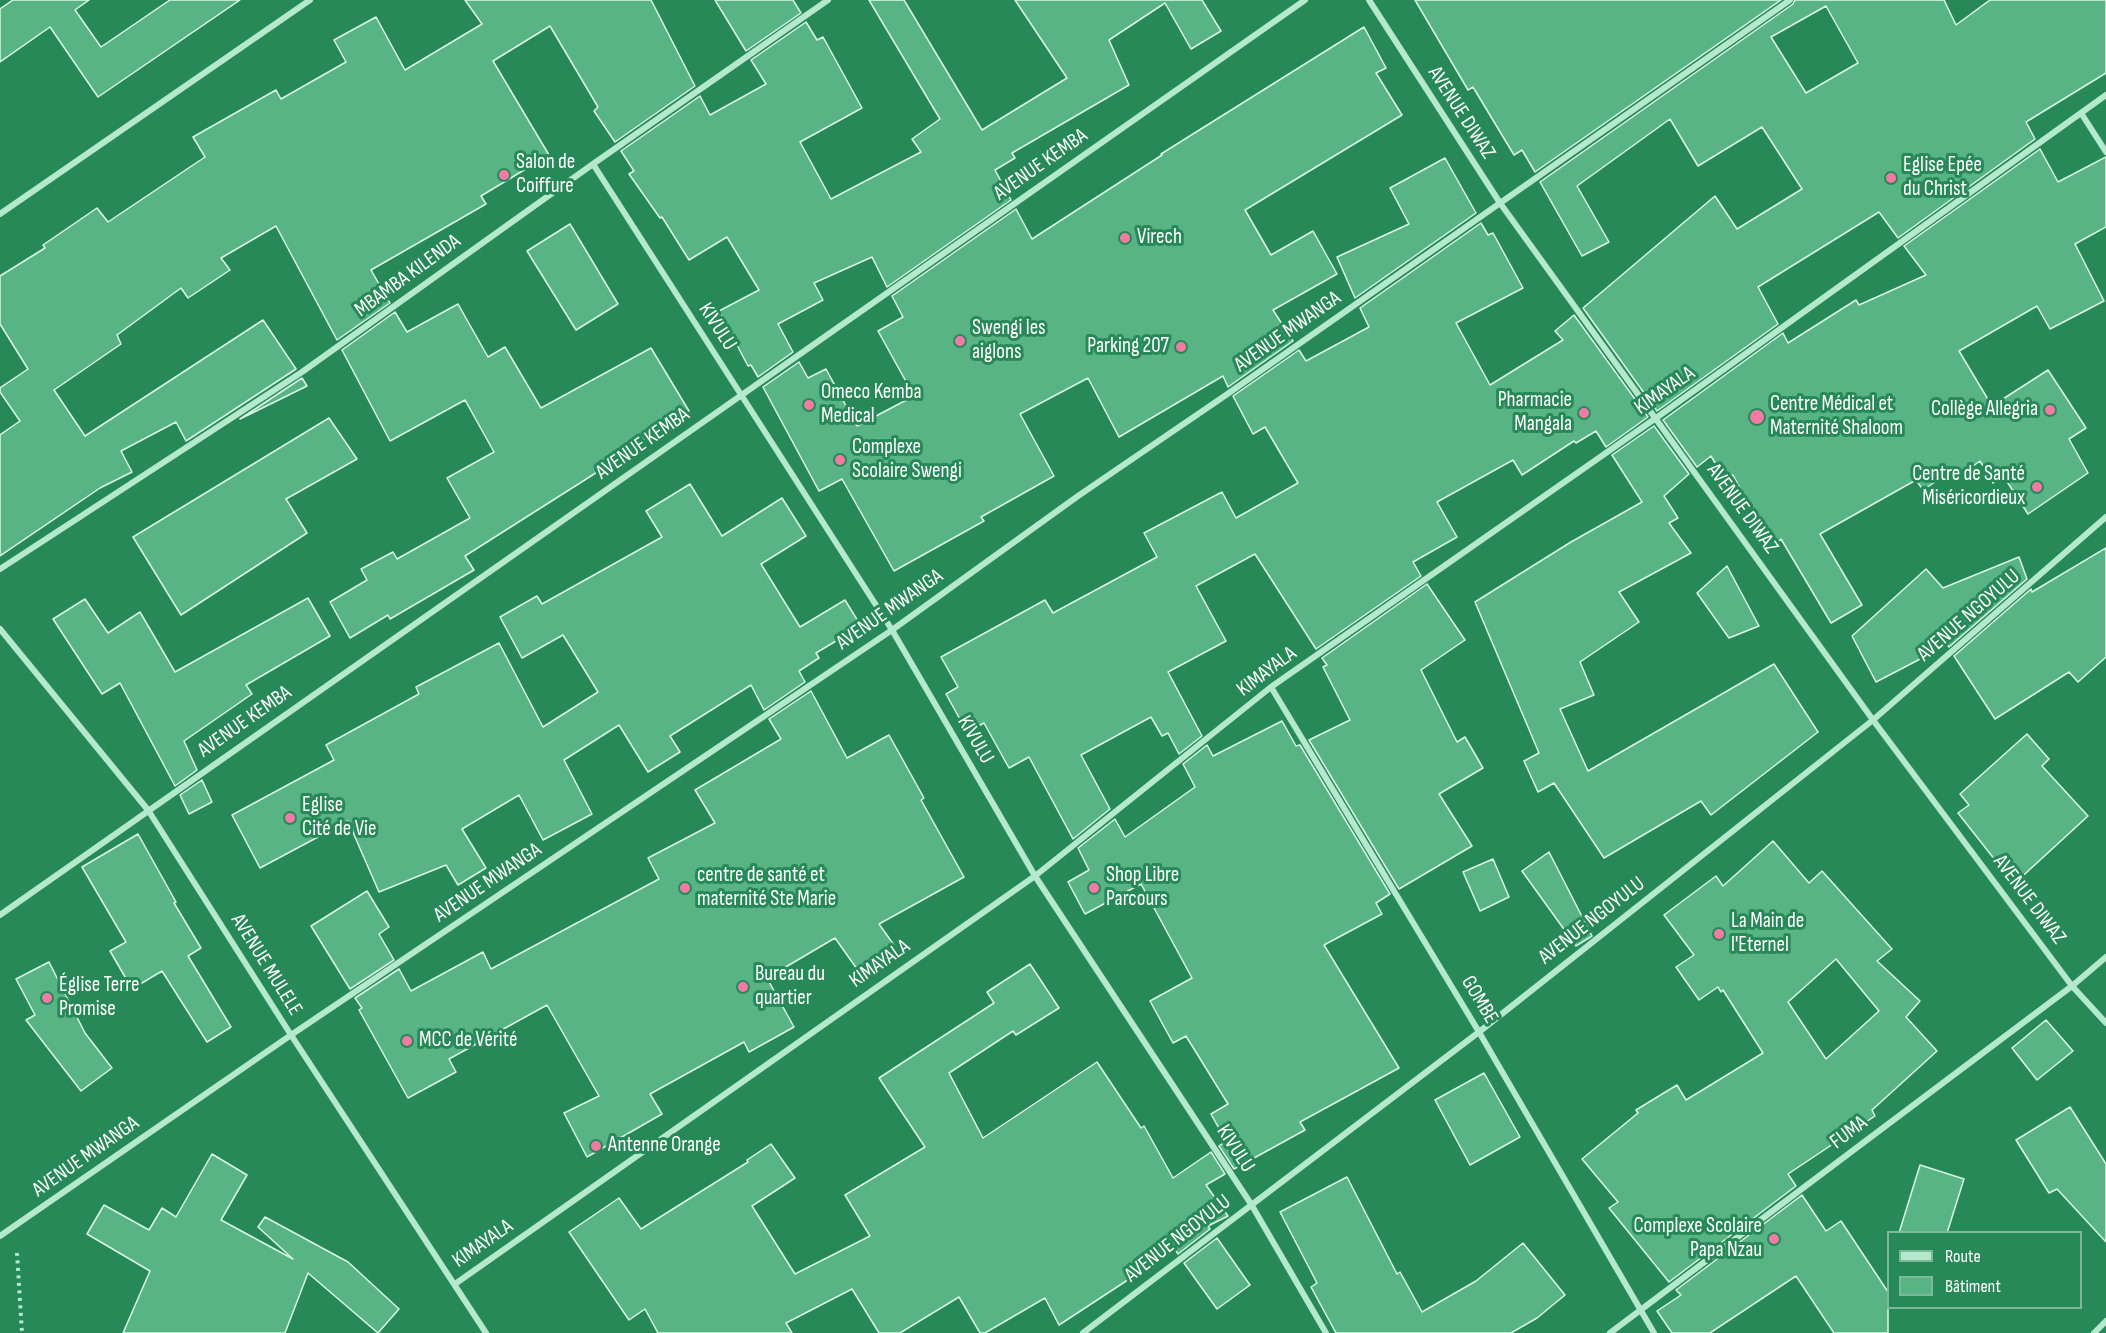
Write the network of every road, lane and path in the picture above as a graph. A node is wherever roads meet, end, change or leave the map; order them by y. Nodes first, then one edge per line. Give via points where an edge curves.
1 (310, 0) edge
2 (828, 0) edge
3 (1305, 0) edge
4 (1369, 0) edge
5 (1790, 0) edge
6 (2106, 95) edge
7 (2081, 113) junction
8 (2106, 152) edge
9 (593, 164) junction
10 (1500, 203) junction
11 (0, 214) edge
12 (742, 396) junction
13 (1656, 418) junction
14 (2106, 517) edge
15 (0, 569) edge
16 (0, 629) edge
17 (892, 630) junction
18 (1271, 687) junction
19 (1874, 720) junction
20 (148, 810) junction
21 (1035, 876) junction
22 (0, 915) edge
23 (2106, 957) edge
24 (2072, 986) junction
25 (2106, 1023) edge
26 (1479, 1032) junction
27 (291, 1035) junction
28 (1251, 1204) junction
29 (15, 1227) junction
30 (0, 1236) edge
31 (455, 1284) junction
32 (1640, 1310) junction
33 (2106, 1321) edge
34 (22, 1333) edge
35 (486, 1333) edge
36 (1083, 1333) edge
37 (1326, 1333) edge
38 (1610, 1333) edge
39 (1654, 1333) edge
40 (2094, 1333) edge

1 - 11 street
2 - 9 street, MBAMBA KILENDA
3 - 12 street, AVENUE KEMBA
4 - 10 street, AVENUE DIWAZ
5 - 10 street, AVENUE MWANGA
6 - 7 street, KIMAYALA
7 - 8 street
7 - 13 street, KIMAYALA
9 - 12 street, KIVULU
9 - 15 street, MBAMBA KILENDA via 302,372
10 - 13 street, AVENUE DIWAZ
10 - 17 street, AVENUE MWANGA
12 - 17 street, KIVULU
12 - 20 street, AVENUE KEMBA
13 - 18 street, KIMAYALA
13 - 19 street, AVENUE DIWAZ
14 - 19 street, AVENUE NGOYULU
16 - 20 street, AVENUE MULELE
17 - 21 street, KIVULU
17 - 27 street, AVENUE MWANGA
18 - 21 street, KIMAYALA
18 - 26 street, GOMBE
19 - 24 street, AVENUE DIWAZ
19 - 26 street, AVENUE NGOYULU
20 - 22 street, AVENUE KEMBA
20 - 27 street, AVENUE MULELE
21 - 28 street, KIVULU
21 - 31 street, KIMAYALA
23 - 24 street, FUMA
24 - 25 street, AVENUE DIWAZ
24 - 32 street, FUMA
26 - 28 street, AVENUE NGOYULU
26 - 32 street, GOMBE
27 - 29 street, AVENUE MWANGA
27 - 31 street, AVENUE MULELE
28 - 36 street, AVENUE NGOYULU
28 - 37 street, KIVULU
29 - 30 street, AVENUE MWANGA
29 - 34 path
31 - 35 street, AVENUE MULELE
32 - 38 street, FUMA
32 - 39 street, GOMBE
33 - 40 street

